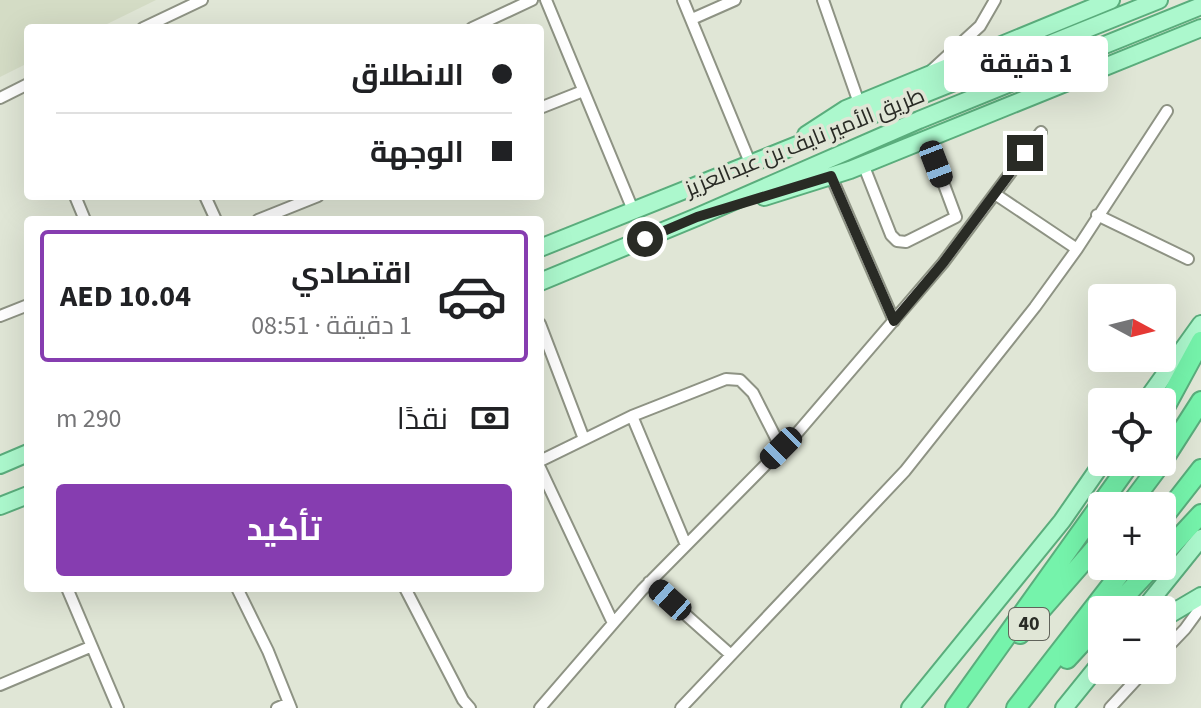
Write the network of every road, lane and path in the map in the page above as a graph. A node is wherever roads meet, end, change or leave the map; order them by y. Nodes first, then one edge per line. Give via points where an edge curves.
1 (202, 0) edge
2 (532, 0) edge
3 (546, 0) edge
4 (683, 0) edge
5 (735, 0) edge
6 (823, 0) edge
7 (995, 0) edge
8 (1111, 0) edge
9 (1159, 0) edge
10 (1201, 6) edge
11 (692, 19) junction
12 (151, 24) edge
13 (481, 24) edge
14 (1199, 29) edge
15 (925, 76) junction
16 (24, 87) edge
17 (583, 91) junction
18 (0, 98) edge
19 (859, 103) junction
20 (544, 106) edge
21 (1167, 111) dead end
22 (1041, 132) dead end
23 (927, 139) junction
24 (775, 155) junction
25 (863, 164) junction
26 (751, 165) junction
27 (831, 176) junction
28 (995, 194) junction
29 (308, 200) edge
30 (633, 210) junction
31 (1097, 215) junction
32 (268, 216) edge
33 (697, 217) junction
34 (544, 246) edge
35 (1077, 249) junction
36 (1188, 259) dead end
37 (544, 280) edge
38 (24, 307) edge
39 (0, 316) edge
40 (894, 321) junction
41 (1201, 324) edge
42 (544, 334) edge
43 (1201, 341) edge
44 (1155, 388) edge
45 (1176, 388) edge
46 (1201, 401) edge
47 (632, 416) junction
48 (584, 439) junction
49 (1176, 440) edge
50 (781, 448) junction
51 (24, 455) edge
52 (544, 459) edge
53 (0, 465) edge
54 (1201, 469) edge
55 (544, 476) edge
56 (1093, 476) edge
57 (1121, 476) edge
58 (24, 497) edge
59 (1176, 501) edge
60 (0, 506) edge
61 (1201, 514) edge
62 (1201, 538) edge
63 (1176, 541) edge
64 (686, 545) junction
65 (1088, 556) edge
66 (1115, 580) edge
67 (1140, 580) edge
68 (649, 582) junction
69 (69, 592) edge
70 (239, 592) edge
71 (407, 592) edge
72 (1125, 596) edge
73 (1154, 596) edge
74 (1201, 596) edge
75 (1201, 607) edge
76 (1176, 611) edge
77 (613, 623) junction
78 (1088, 636) edge
79 (1176, 638) edge
80 (90, 647) junction
81 (731, 655) junction
82 (1088, 679) edge
83 (1132, 684) edge
84 (0, 685) edge
85 (290, 705) edge
86 (118, 708) edge
87 (277, 708) edge
88 (470, 708) edge
89 (540, 708) edge
90 (681, 708) edge
91 (910, 708) edge
92 (955, 708) edge
93 (1019, 708) edge
94 (1064, 708) edge
95 (1110, 708) edge

1 - 12 street
2 - 13 street
3 - 17 street
4 - 11 street
5 - 11 street
6 - 19 street
7 - 15 street via 980,26
8 - 15 main road
9 - 24 main road, طريق الأمير نايف بن عبدالعزيز
10 - 33 main road, طريق الأمير نايف بن عبدالعزيز
11 - 26 street
14 - 23 main road
15 - 19 main road
16 - 18 street
17 - 20 street
17 - 30 street
19 - 24 main road
21 - 31 street
22 - 28 street
23 - 25 main road
23 - 25 street via 956,217 906,242 891,235
24 - 26 main road, طريق الأمير نايف بن عبدالعزيز
25 - 27 main road
26 - 30 main road, طريق الأمير نايف بن عبدالعزيز
27 - 33 main road
27 - 40 street
28 - 35 street
28 - 40 street
29 - 32 street
30 - 34 main road, طريق الأمير نايف بن عبدالعزيز
31 - 35 street
31 - 36 street
33 - 37 main road, طريق الأمير نايف بن عبدالعزيز
35 - 81 street via 905,471
38 - 39 street
40 - 50 street
41 - 44 main road
42 - 48 street
43 - 45 highway
46 - 49 highway
47 - 48 street
47 - 50 street via 726,379 740,380 753,393
47 - 64 street
48 - 52 street
50 - 64 street
51 - 53 main road
54 - 59 highway
55 - 77 street
56 - 91 main road
57 - 92 highway
58 - 60 main road
61 - 63 highway
62 - 73 main road
64 - 68 street
65 - 92 highway, 40
66 - 93 highway, 40
67 - 72 highway
68 - 77 street
68 - 81 street
69 - 80 street
70 - 85 street
71 - 88 street
74 - 76 main road
75 - 79 street
77 - 89 street
78 - 93 highway
80 - 84 street
80 - 86 street
81 - 90 street
82 - 94 main road
83 - 95 street
85 - 87 street

